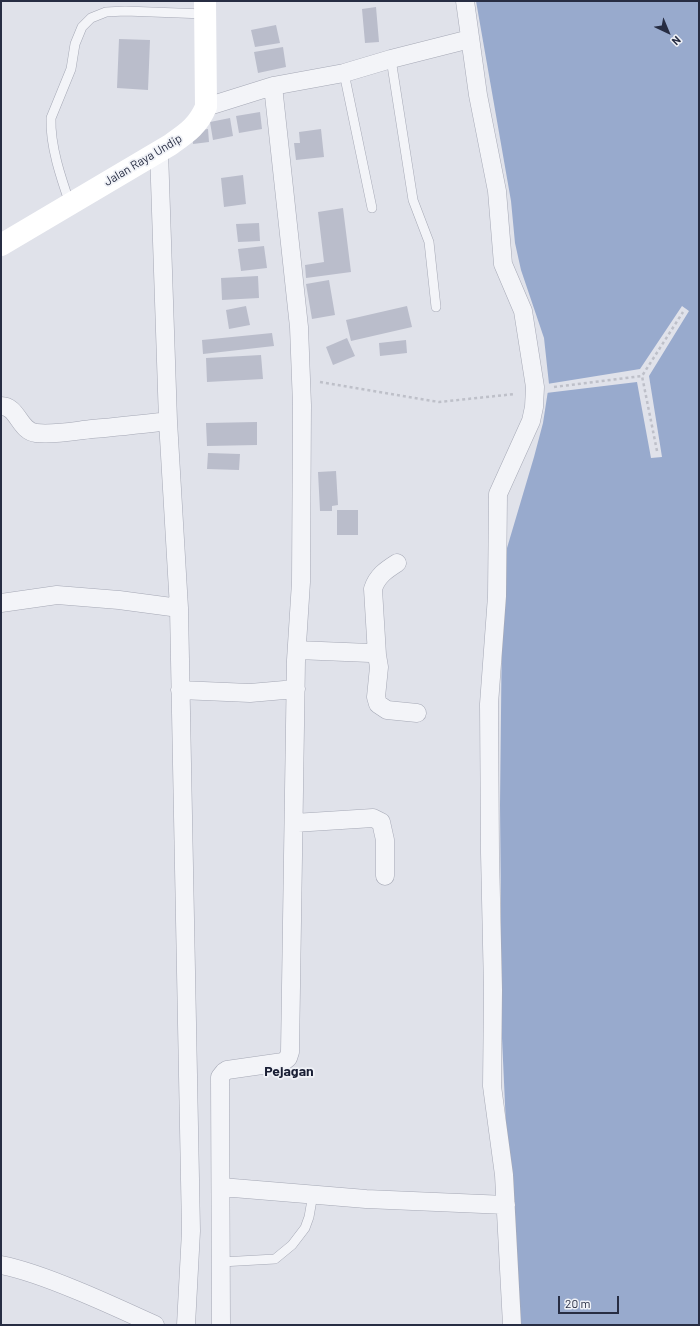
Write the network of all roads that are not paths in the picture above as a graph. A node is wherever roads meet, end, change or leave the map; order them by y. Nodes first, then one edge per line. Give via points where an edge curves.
1 (465, 1) edge
2 (205, 8) edge
3 (470, 39) junction
4 (391, 59) junction
5 (344, 73) junction
6 (273, 86) junction
7 (206, 107) junction
8 (172, 143) junction
9 (70, 204) junction
10 (372, 208) dead end
11 (1, 246) edge
12 (436, 307) dead end
13 (1, 406) edge
14 (168, 421) junction
15 (397, 563) dead end
16 (1, 603) edge
17 (178, 608) junction
18 (297, 650) junction
19 (377, 655) junction
20 (296, 689) junction
21 (184, 690) junction
22 (417, 713) dead end
23 (294, 823) junction
24 (385, 876) dead end
25 (221, 1187) junction
26 (313, 1194) junction
27 (506, 1205) junction
28 (221, 1262) junction
29 (1, 1265) edge
30 (154, 1325) edge
31 (186, 1325) edge
32 (221, 1325) edge
33 (512, 1325) edge

1 - 3 street
2 - 7 street
2 - 9 lane via 183,13 106,12 92,18 82,27 75,44 71,68 51,118 56,155
3 - 4 street
3 - 27 street via 497,191 502,264 523,311 535,391 531,421 498,494 497,596 489,704 492,1086
4 - 5 street
4 - 12 lane via 414,200 429,242
5 - 6 street
5 - 10 lane
6 - 7 street
6 - 18 street via 299,327 302,406
7 - 8 street, Jalan Raya Undip via 200,119
8 - 9 street, Jalan Raya Undip
8 - 14 street
9 - 11 street, Jalan Raya Undip
13 - 14 street via 14,412 26,428 35,432 69,432
14 - 17 street
15 - 19 street via 375,581 373,589
16 - 17 street via 57,595
17 - 21 street
18 - 19 street
18 - 20 street
19 - 22 street via 378,704 387,710
20 - 21 street via 250,692
20 - 23 street
21 - 31 street via 191,1231
23 - 24 street via 373,818 380,822 385,840
23 - 25 street via 290,1052 283,1062 227,1070 220,1077
25 - 26 street
25 - 28 street
26 - 27 street
26 - 28 lane via 310,1217 305,1228 292,1245 275,1259
27 - 33 street
28 - 32 street
29 - 30 street via 44,1276

